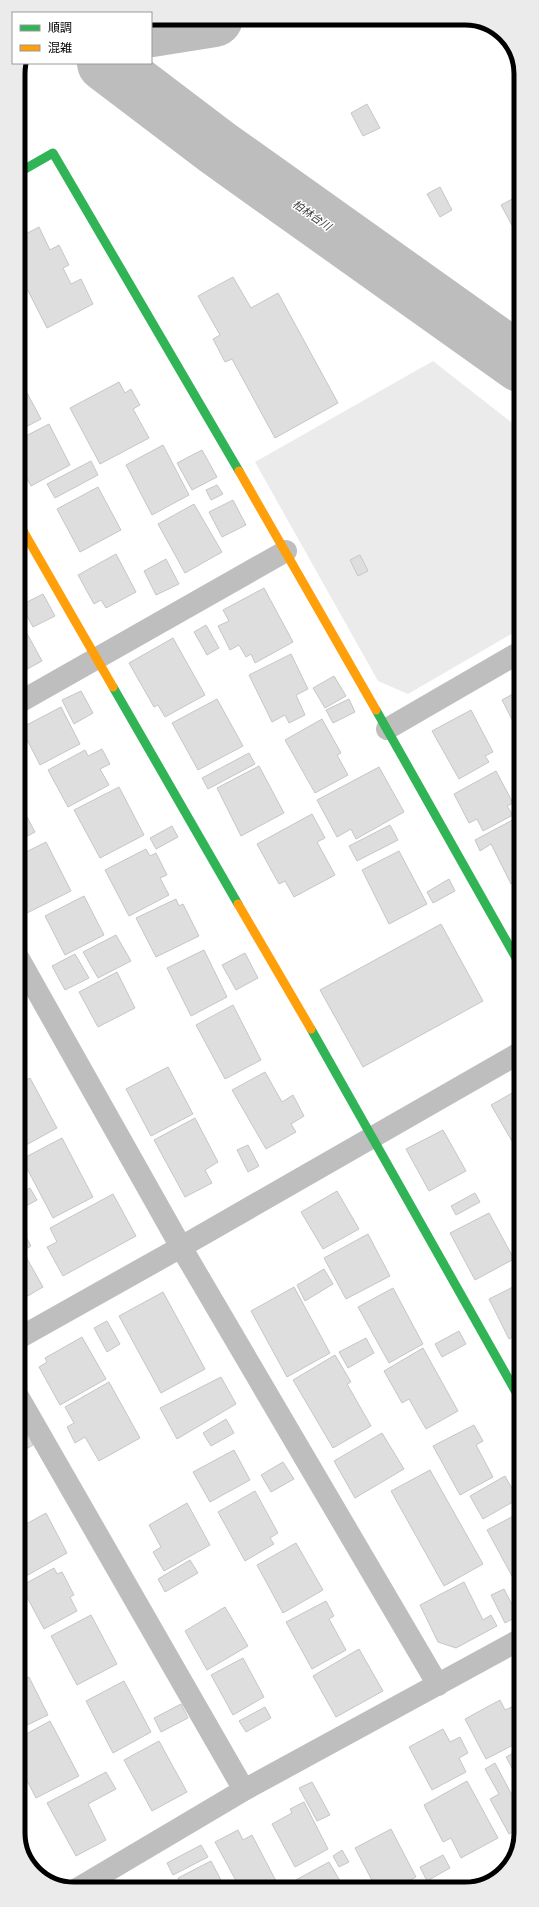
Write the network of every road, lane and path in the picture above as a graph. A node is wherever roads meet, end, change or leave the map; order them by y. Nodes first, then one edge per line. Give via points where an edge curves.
1 (25, 169) edge
2 (25, 534) edge
3 (286, 551) junction
4 (514, 655) edge
5 (96, 659) junction
6 (25, 699) edge
7 (387, 729) junction
8 (514, 954) edge
9 (25, 970) edge
10 (514, 1055) edge
11 (373, 1137) junction
12 (181, 1247) junction
13 (25, 1335) edge
14 (514, 1389) edge
15 (25, 1408) edge
16 (514, 1643) edge
17 (438, 1685) junction
18 (244, 1790) junction
19 (89, 1882) edge

1 - 3 street via 53,153
2 - 5 street
3 - 5 street
3 - 7 street
4 - 7 street
5 - 6 street
5 - 11 street
7 - 8 street
9 - 12 street
10 - 11 street
11 - 12 street
11 - 14 street
12 - 13 street
12 - 17 street
15 - 18 street
16 - 17 street
17 - 18 street
18 - 19 street

